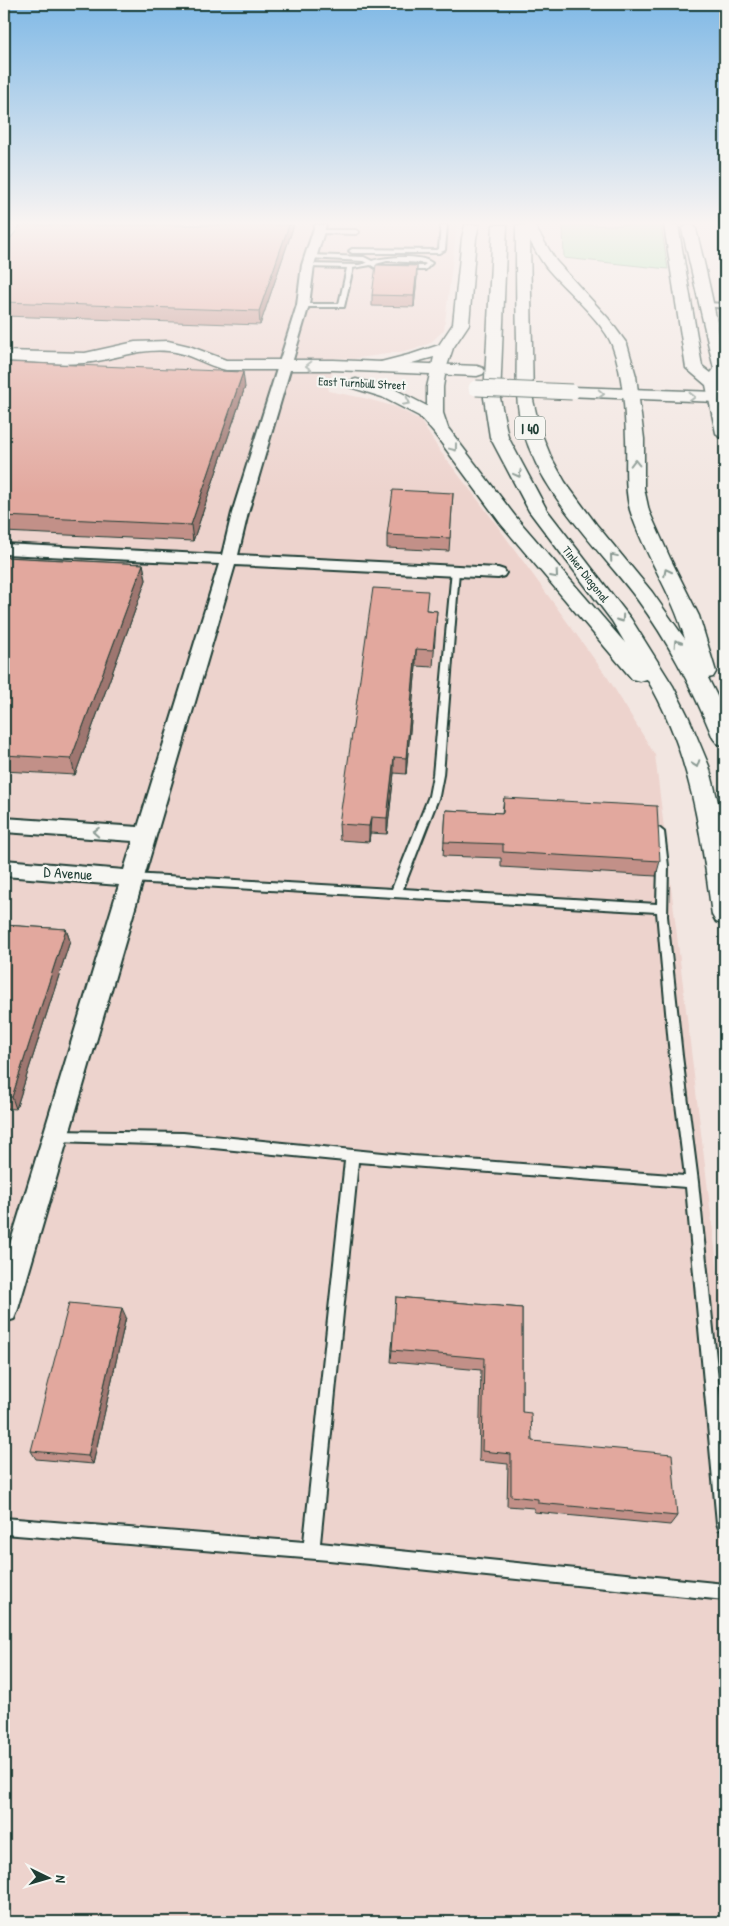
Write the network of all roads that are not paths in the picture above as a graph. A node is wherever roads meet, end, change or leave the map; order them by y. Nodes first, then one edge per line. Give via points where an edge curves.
1 (300, 315) edge
2 (462, 315) edge
3 (496, 315) edge
4 (525, 315) edge
5 (595, 315) edge
6 (684, 315) edge
7 (709, 315) edge
8 (445, 348) junction
9 (4, 356) edge
10 (4, 364) edge
11 (378, 367) junction
12 (282, 372) junction
13 (542, 373) dead end
14 (608, 376) dead end
15 (647, 377) dead end
16 (681, 379) dead end
17 (320, 382) dead end
18 (442, 385) junction
19 (629, 386) junction
20 (720, 390) edge
21 (440, 429) junction
22 (725, 434) edge
23 (4, 549) edge
24 (228, 560) junction
25 (455, 571) junction
26 (498, 573) dead end
27 (717, 717) junction
28 (678, 718) junction
29 (725, 738) edge
30 (4, 825) edge
31 (660, 832) edge
32 (145, 835) junction
33 (4, 868) edge
34 (132, 878) junction
35 (396, 892) junction
36 (662, 908) junction
37 (725, 916) edge
38 (55, 1136) junction
39 (352, 1156) junction
40 (692, 1182) junction
41 (4, 1309) edge
42 (725, 1523) edge
43 (4, 1526) edge
44 (311, 1551) junction
45 (725, 1592) edge

1 - 12 street
2 - 8 main road via 461,324
3 -> 28 main road, Tinker Diagonal / I 40 via 492,398 499,437 538,511 621,619
27 -> 4 main road, I 40 via 697,676 657,614 562,492 536,446 525,400
5 - 19 main road via 612,333 622,353
6 - 20 main road via 694,368
7 - 20 main road via 722,369
8 - 11 main road
8 - 18 main road
9 - 12 main road, East Turnbull Street via 85,358 135,347 168,346 216,363
10 - 12 main road, East Turnbull Street via 76,367 130,356 160,354 218,372
11 -> 12 main road, East Turnbull Street via 334,365
11 - 18 main road, East Turnbull Street
12 - 17 main road, East Turnbull Street
12 - 24 street
13 - 18 main road, East Turnbull Street via 478,371
14 - 19 main road, East Turnbull Street
15 - 19 main road, East Turnbull Street
16 - 20 main road
18 -> 19 main road, East Turnbull Street, bridge via 572,392
18 - 21 main road via 435,413
18 -> 21 main road, East Turnbull Street via 349,384 388,393 419,408
19 -> 20 main road, East Turnbull Street
27 -> 19 main road via 689,616 640,511 635,488
20 - 22 main road
21 -> 28 main road via 508,520
23 - 24 street
24 - 25 street
24 - 32 street
25 - 26 street
25 - 35 lane via 438,775 434,796
27 - 29 main road, I 40
28 -> 37 main road, Tinker Diagonal / I 40 via 705,795
32 -> 30 street
31 - 36 lane
32 - 34 street
33 - 34 street, D Avenue
34 - 35 lane
34 - 38 street
35 - 36 lane
36 - 40 lane
38 - 39 lane via 183,1139
38 - 41 street
39 - 40 lane
39 - 44 lane
40 - 42 lane
43 - 44 lane
44 - 45 lane

